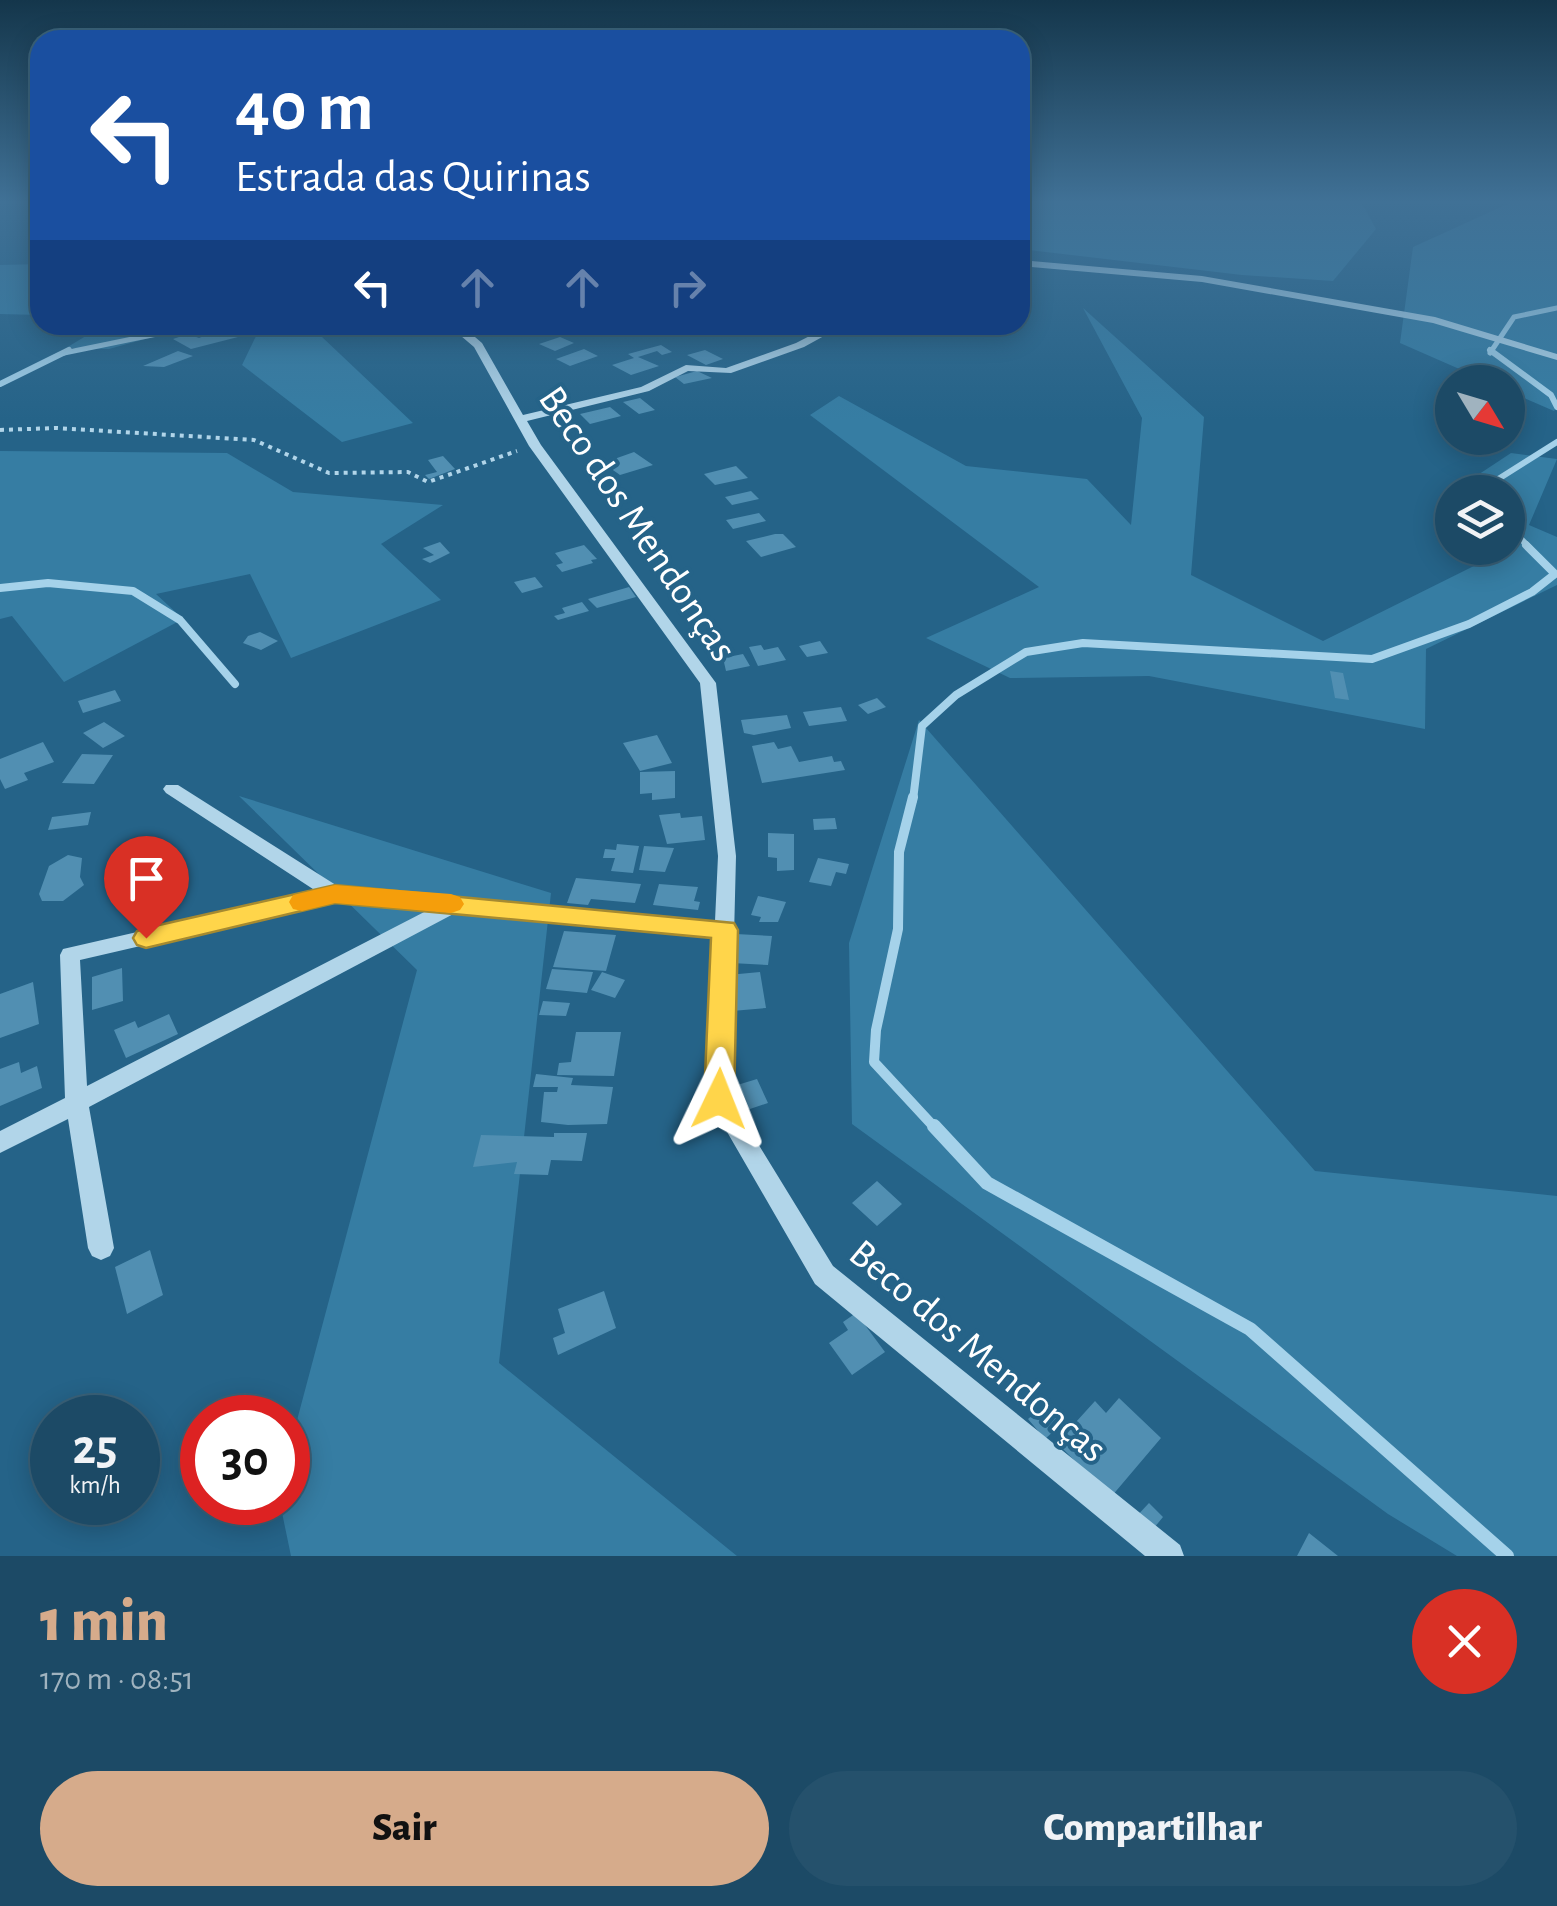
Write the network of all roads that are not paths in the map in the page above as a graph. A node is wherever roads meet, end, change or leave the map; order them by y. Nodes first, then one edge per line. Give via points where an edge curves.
1 (1152, 275) edge
2 (466, 335) edge
3 (819, 335) edge
4 (1557, 356) edge
5 (520, 418) junction
6 (172, 789) dead end
7 (335, 894) junction
8 (456, 904) junction
9 (725, 930) junction
10 (77, 1102) junction
11 (0, 1143) edge
12 (102, 1248) dead end
13 (1169, 1556) edge

1 - 4 street via 1435,320
2 - 5 street, Beco dos Mendonças
3 - 5 street via 728,371 686,368 645,389
5 - 9 street, Beco dos Mendonças via 708,683 728,856
6 - 7 street
7 - 8 street
7 - 10 street via 70,955
8 - 9 street
8 - 10 street
9 - 13 street, Beco dos Mendonças via 719,1099 824,1275
10 - 11 street
10 - 12 street

